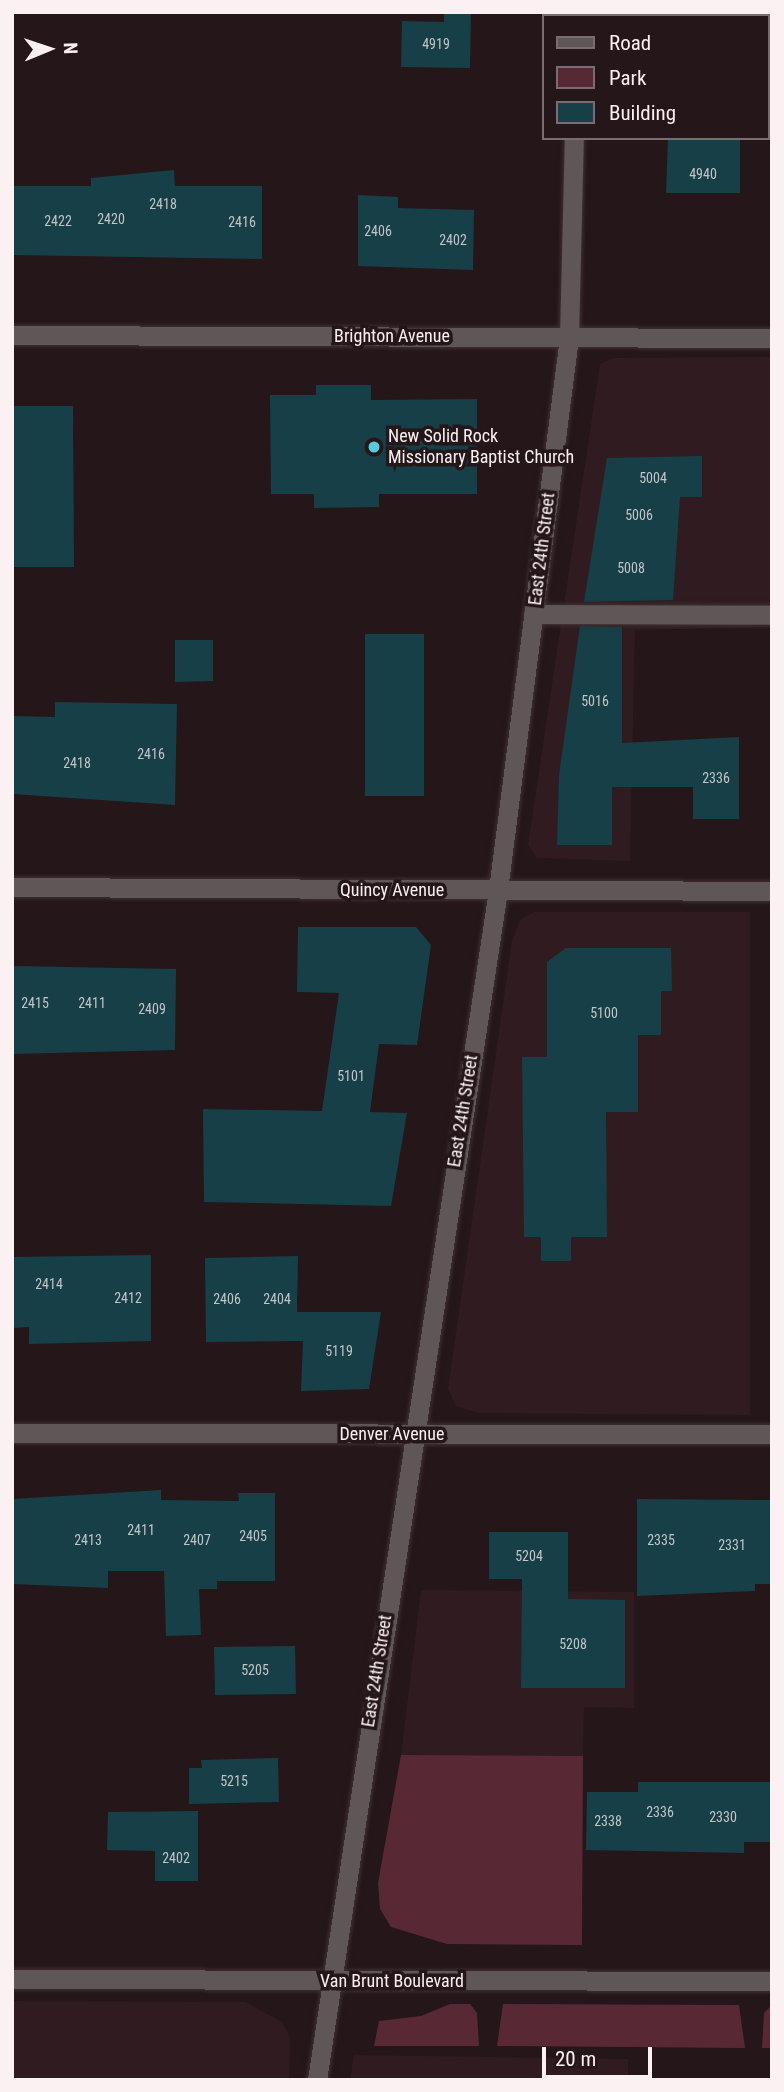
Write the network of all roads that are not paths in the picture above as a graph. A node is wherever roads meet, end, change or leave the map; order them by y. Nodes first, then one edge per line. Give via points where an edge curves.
1 (574, 140) edge
2 (12, 335) edge
3 (569, 337) junction
4 (772, 338) edge
5 (533, 614) junction
6 (772, 615) edge
7 (12, 887) edge
8 (498, 890) junction
9 (772, 891) edge
10 (12, 1433) edge
11 (413, 1434) junction
12 (772, 1434) edge
13 (12, 1979) edge
14 (331, 1981) junction
15 (772, 1981) edge
16 (317, 2080) edge

1 - 3 street, East 24th Street
2 - 3 street, Brighton Avenue
3 - 4 street, Brighton Avenue
3 - 5 street, East 24th Street
5 - 6 street
5 - 8 street, East 24th Street
7 - 8 street, Quincy Avenue
8 - 9 street, Quincy Avenue
8 - 11 street, East 24th Street
10 - 11 street, Denver Avenue
11 - 12 street, Denver Avenue
11 - 14 street, East 24th Street
13 - 14 street, Van Brunt Boulevard
14 - 15 street, Van Brunt Boulevard
14 - 16 street, East 24th Street

